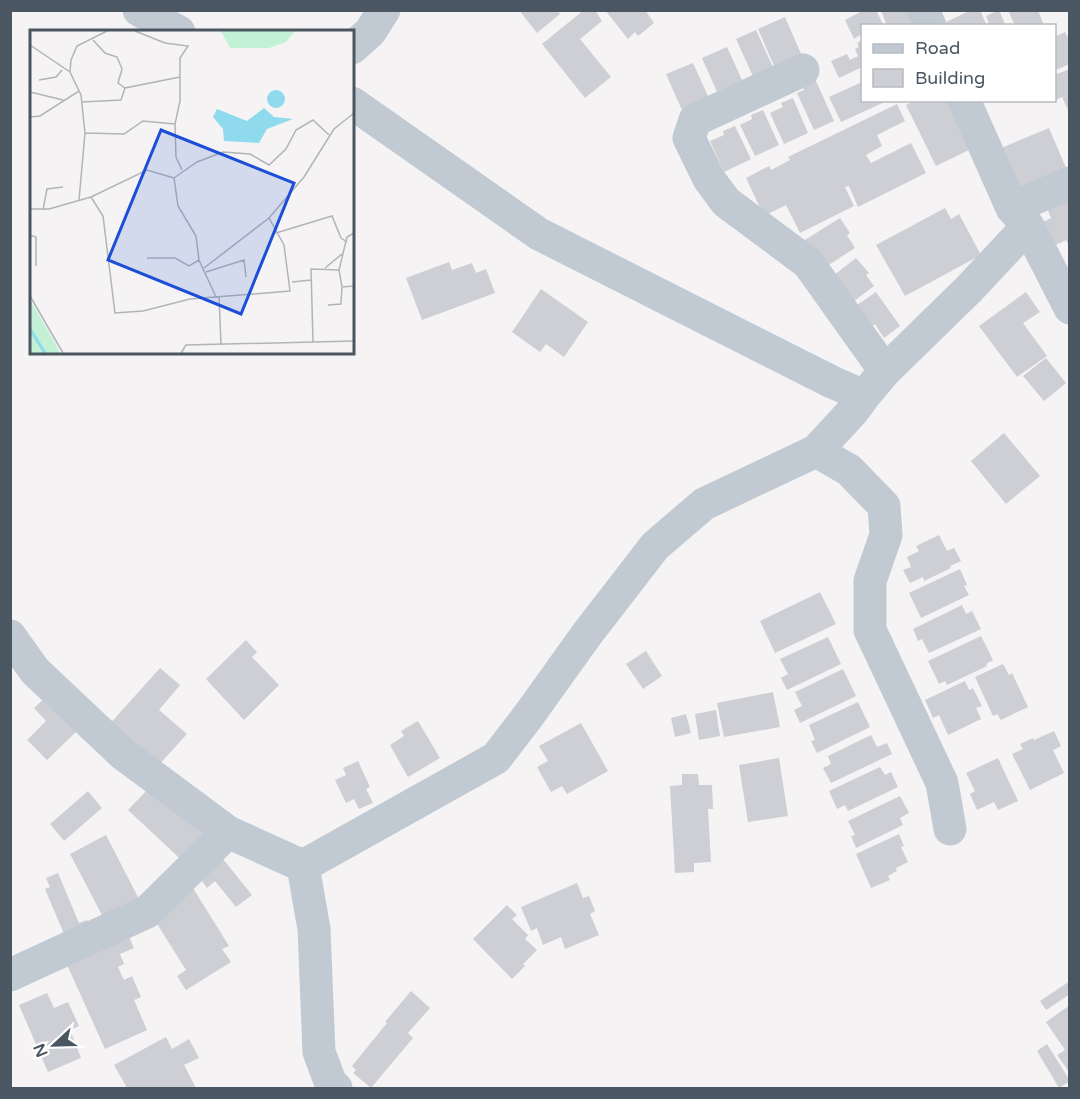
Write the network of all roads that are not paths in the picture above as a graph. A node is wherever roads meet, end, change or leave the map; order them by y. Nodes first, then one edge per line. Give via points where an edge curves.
1 (139, 10) edge
2 (384, 10) edge
3 (923, 10) edge
4 (929, 24) edge
5 (175, 30) edge
6 (354, 46) edge
7 (803, 70) dead end
8 (965, 102) edge
9 (354, 104) edge
10 (1070, 183) edge
11 (1020, 217) junction
12 (1070, 308) edge
13 (885, 371) junction
14 (864, 396) junction
15 (816, 451) junction
16 (10, 636) edge
17 (950, 829) dead end
18 (228, 832) junction
19 (303, 866) junction
20 (10, 975) edge
21 (336, 1089) edge

1 - 5 street
2 - 6 street via 370,32
3 - 4 street
7 - 13 street via 695,120 689,138 709,179 726,202 808,263
8 - 11 street
9 - 14 street via 539,234
10 - 11 street
11 - 12 street
11 - 13 street via 969,289
13 - 14 street
14 - 15 street
15 - 17 street via 849,470 884,506 886,535 870,581 870,630 942,783
15 - 19 street via 704,504 655,546 496,758
16 - 18 street via 35,670 123,754
18 - 19 street
18 - 20 street via 147,912
19 - 21 street via 314,929 319,1052

